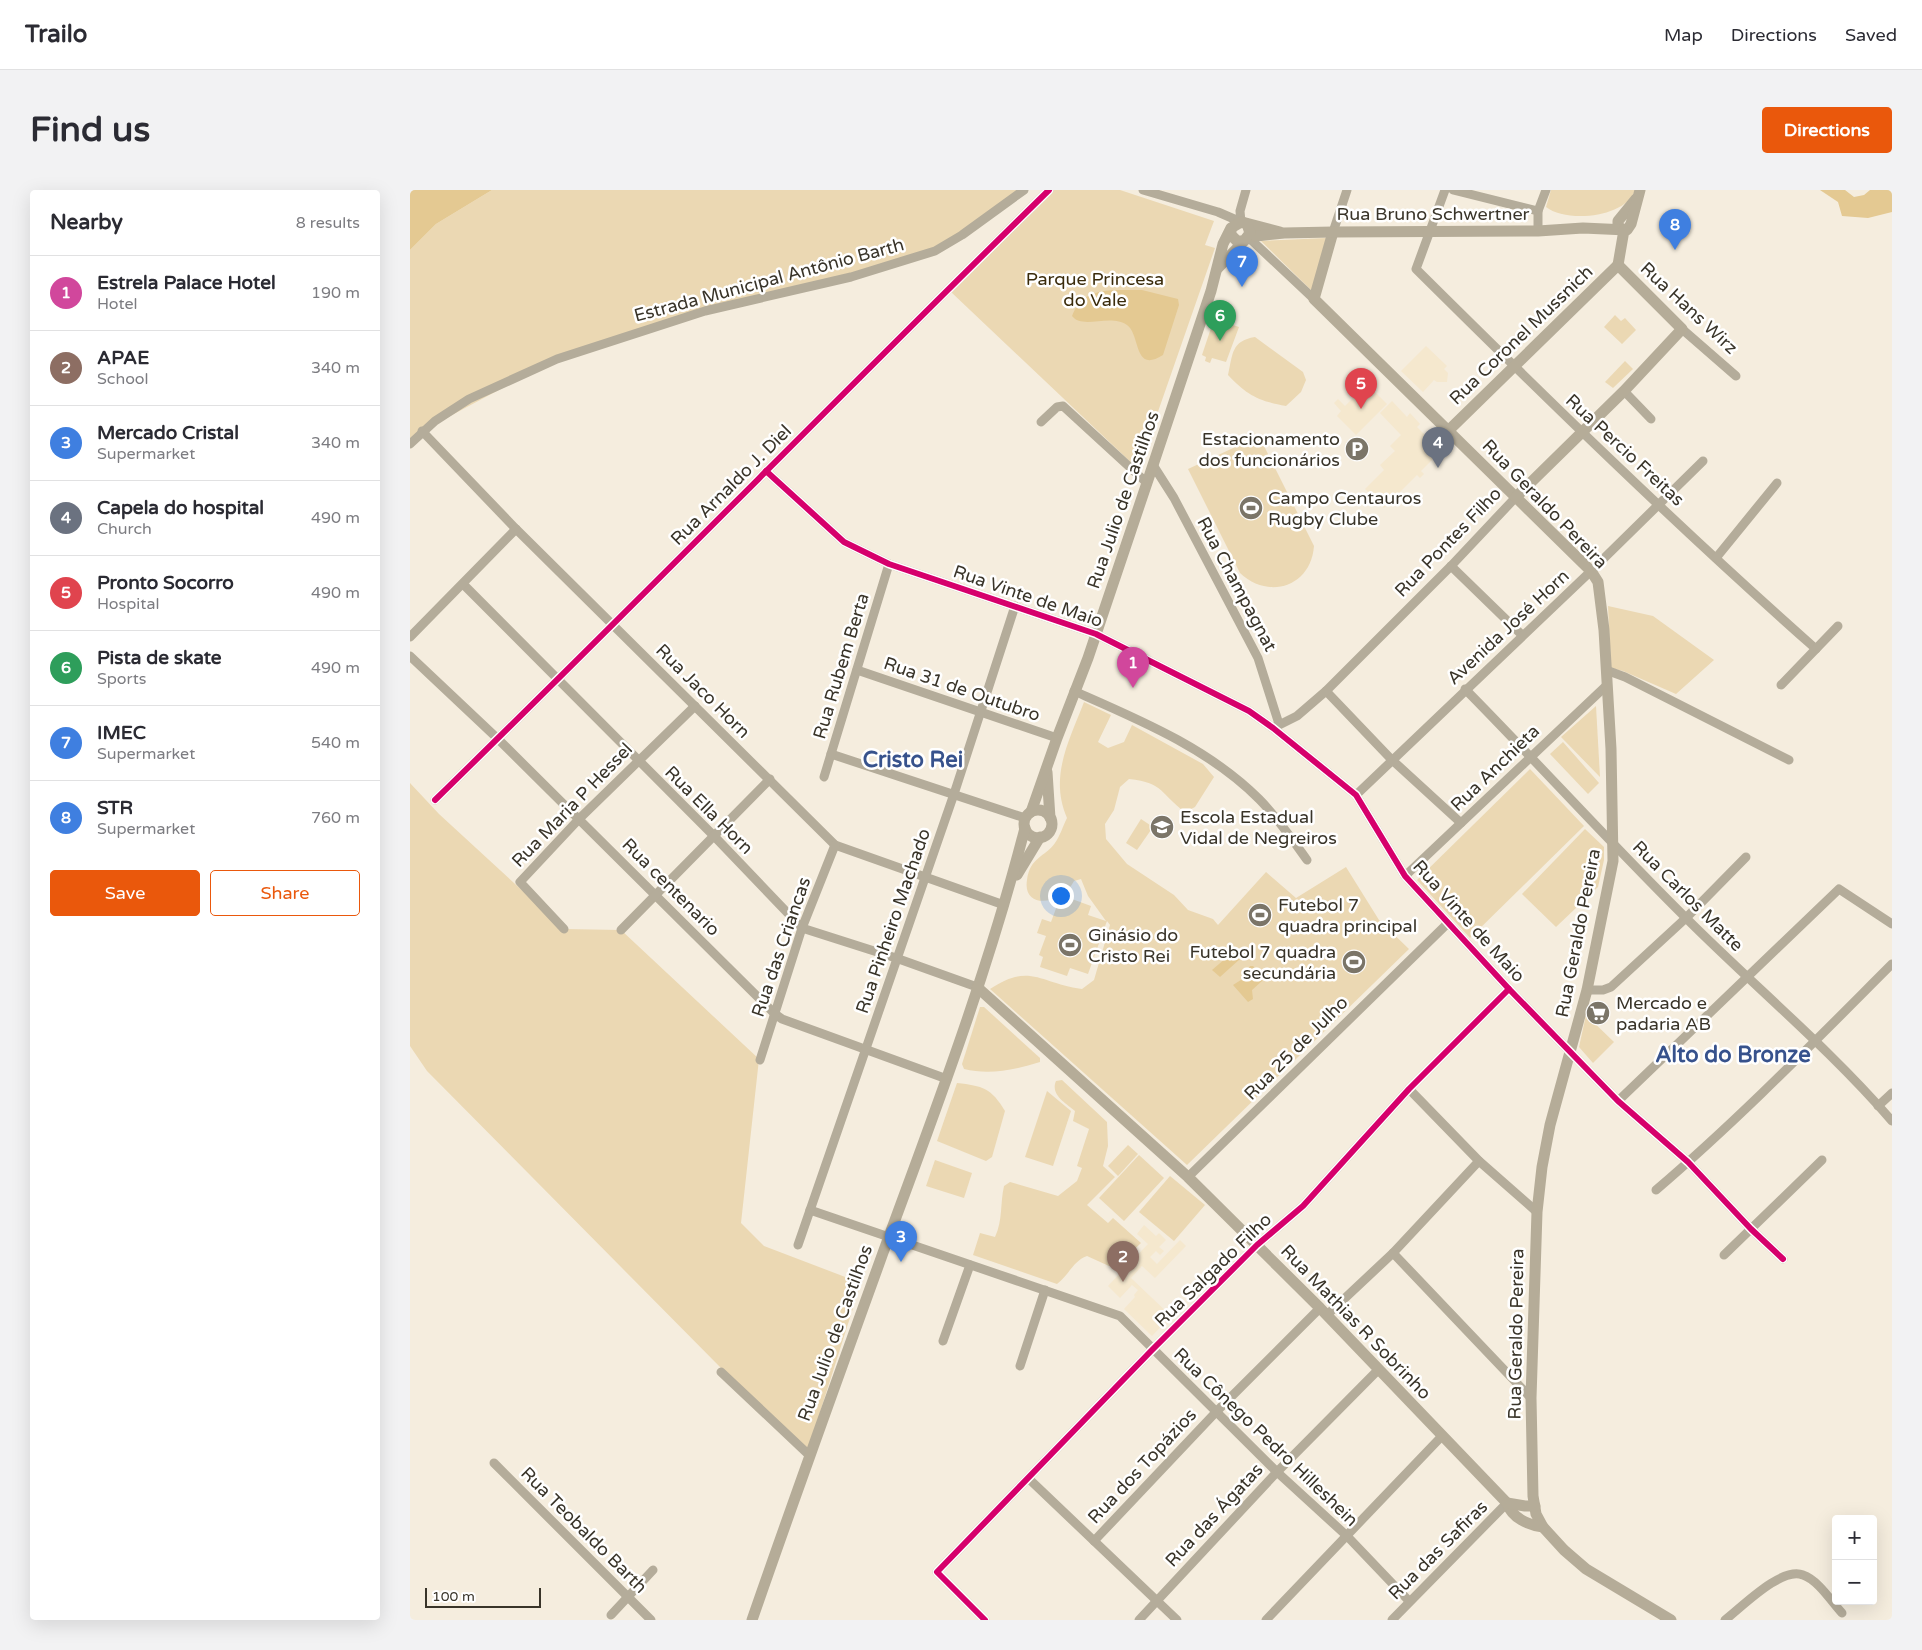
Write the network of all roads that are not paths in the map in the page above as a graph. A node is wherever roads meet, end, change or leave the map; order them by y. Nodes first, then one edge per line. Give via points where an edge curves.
1 (1024, 190) edge
2 (1049, 190) edge
3 (1144, 190) edge
4 (1246, 190) edge
5 (1347, 190) edge
6 (1445, 190) edge
7 (1453, 190) edge
8 (1546, 190) edge
9 (1640, 191) edge
10 (1538, 211) junction
11 (1624, 224) junction
12 (1236, 225) junction
13 (1583, 228) junction
14 (1430, 230) junction
15 (1606, 230) junction
16 (1352, 231) junction
17 (1538, 231) junction
18 (1333, 232) junction
19 (1284, 233) junction
20 (1248, 238) junction
21 (1622, 246) junction
22 (1327, 248) junction
23 (1618, 265) junction
24 (1217, 269) junction
25 (1314, 299) junction
26 (1682, 329) junction
27 (1515, 367) junction
28 (1736, 376) dead end
29 (1624, 391) junction
30 (1651, 419) dead end
31 (1042, 422) dead end
32 (422, 431) junction
33 (1448, 431) junction
34 (1580, 432) junction
35 (410, 444) edge
36 (1703, 461) dead end
37 (1153, 465) junction
38 (766, 471) junction
39 (1147, 483) junction
40 (1777, 484) dead end
41 (1516, 497) junction
42 (1658, 505) junction
43 (516, 529) junction
44 (1716, 558) junction
45 (889, 564) junction
46 (1451, 566) junction
47 (1591, 571) junction
48 (463, 584) junction
49 (1015, 606) junction
50 (613, 624) junction
51 (1838, 626) dead end
52 (1096, 634) junction
53 (1522, 635) junction
54 (410, 637) edge
55 (1816, 649) junction
56 (410, 656) edge
57 (857, 670) junction
58 (1606, 670) junction
59 (560, 680) junction
60 (1607, 684) junction
61 (1781, 685) dead end
62 (1465, 690) junction
63 (1074, 691) junction
64 (1326, 691) junction
65 (695, 706) junction
66 (979, 712) junction
67 (1276, 726) junction
68 (1056, 738) junction
69 (498, 739) junction
70 (831, 754) junction
71 (1531, 756) junction
72 (1391, 760) junction
73 (1789, 760) dead end
74 (637, 761) junction
75 (1047, 768) junction
76 (824, 777) dead end
77 (770, 779) junction
78 (954, 794) junction
79 (1356, 795) junction
80 (435, 800) dead end
81 (1050, 818) junction
82 (579, 819) junction
83 (1027, 819) junction
84 (1461, 823) junction
85 (714, 836) junction
86 (1040, 837) junction
87 (1614, 844) junction
88 (835, 845) junction
89 (1746, 857) dead end
90 (1307, 860) dead end
91 (1405, 876) junction
92 (923, 878) junction
93 (1009, 887) junction
94 (655, 894) junction
95 (1004, 905) junction
96 (1686, 918) junction
97 (1448, 923) junction
98 (1892, 924) edge
99 (802, 928) junction
100 (564, 929) dead end
101 (621, 930) dead end
102 (896, 958) junction
103 (1892, 964) edge
104 (1747, 978) junction
105 (977, 987) junction
106 (1509, 989) junction
107 (1587, 990) junction
108 (775, 1014) junction
109 (1816, 1040) junction
110 (866, 1051) junction
111 (1570, 1052) junction
112 (760, 1060) dead end
113 (947, 1079) junction
114 (1409, 1089) junction
115 (1892, 1093) edge
116 (1618, 1101) junction
117 (1878, 1106) junction
118 (1892, 1121) edge
119 (1822, 1160) dead end
120 (1479, 1161) junction
121 (1688, 1162) junction
122 (1188, 1177) junction
123 (1656, 1190) dead end
124 (810, 1210) junction
125 (1537, 1212) junction
126 (1751, 1229) junction
127 (889, 1238) junction
128 (798, 1245) dead end
129 (1257, 1245) junction
130 (1394, 1253) junction
131 (1724, 1255) dead end
132 (1784, 1259) dead end
133 (970, 1266) junction
134 (1045, 1290) junction
135 (1324, 1312) junction
136 (943, 1341) dead end
137 (1152, 1350) junction
138 (1020, 1366) dead end
139 (1378, 1370) junction
140 (721, 1372) dead end
141 (1531, 1398) junction
142 (1217, 1411) junction
143 (1442, 1436) junction
144 (809, 1455) junction
145 (494, 1463) dead end
146 (1277, 1472) junction
147 (1028, 1478) junction
148 (1507, 1503) junction
149 (1535, 1506) junction
150 (1543, 1527) junction
151 (1347, 1536) junction
152 (1094, 1541) junction
153 (653, 1570) dead end
154 (628, 1598) junction
155 (1157, 1601) junction
156 (1409, 1601) junction
157 (1842, 1613) dead end
158 (611, 1615) dead end
159 (651, 1620) edge
160 (752, 1620) edge
161 (985, 1620) edge
162 (1139, 1620) edge
163 (1177, 1620) edge
164 (1266, 1620) edge
165 (1392, 1620) edge
166 (1671, 1620) edge
167 (1725, 1620) edge

1 - 32 street, Estrada Municipal Antônio Barth via 935,251 850,277 705,311 557,359 469,399
2 - 38 street, Rua Arnaldo J. Diel
3 - 12 street via 1211,212
4 - 12 street, Rua Julio de Castilhos
5 - 18 street
6 - 14 street
7 - 10 street
8 - 10 street
9 - 11 main road
10 - 17 street
11 - 13 main road, Rua Bruno Schwertner
11 - 15 main road, Rua Bruno Schwertner
11 - 21 main road
12 - 19 main road, Rua Bruno Schwertner
12 - 20 main road via 1248,226
12 - 20 main road via 1230,235 1240,242
12 - 24 main road, Rua Julio de Castilhos via 1223,244
13 - 15 main road, Rua Bruno Schwertner
13 - 17 main road, Rua Bruno Schwertner
14 - 16 main road, Rua Bruno Schwertner
14 - 17 main road, Rua Bruno Schwertner
14 - 27 street, Rua Percio Freitas via 1416,269
15 - 21 main road via 1617,236
16 - 18 main road, Rua Bruno Schwertner
16 - 22 main road
18 - 19 main road, Rua Bruno Schwertner
18 - 22 main road
19 - 20 main road, Rua Bruno Schwertner
20 - 24 main road, Rua Julio de Castilhos
20 - 25 street, Rua Geraldo Pereira
21 - 23 main road
22 - 25 main road
23 - 26 main road, Rua Hans Wirz
23 - 27 main road, Rua Coronel Mussnich
24 - 37 main road, Rua Julio de Castilhos
25 - 33 main road, Rua Geraldo Pereira
26 - 28 street, Rua Hans Wirz
26 - 29 main road, Rua Pontes Filho
27 - 33 main road, Rua Coronel Mussnich
27 - 34 street, Rua Percio Freitas
29 - 30 street
29 - 34 main road, Rua Pontes Filho
31 - 39 street via 1057,406 1063,406
32 - 35 street, Estrada Municipal Antônio Barth
32 - 43 street, Rua Jaco Horn
33 - 41 main road, Rua Geraldo Pereira
34 - 41 main road, Rua Pontes Filho
34 - 42 street, Rua Percio Freitas
36 - 42 street, Avenida José Horn
37 - 39 main road, Rua Julio de Castilhos
37 - 67 street, Rua Champagnat via 1174,498 1258,658
38 - 45 street, Rua Vinte de Maio via 844,542
38 - 50 street, Rua Arnaldo J. Diel
39 - 52 main road, Rua Julio de Castilhos
40 - 44 street
41 - 46 street, Rua Pontes Filho
41 - 47 main road, Rua Geraldo Pereira
42 - 44 street, Rua Percio Freitas
42 - 47 street, Avenida José Horn
43 - 48 street
43 - 50 street, Rua Jaco Horn
44 - 55 street, Rua Percio Freitas
45 - 49 street, Rua Vinte de Maio
45 - 57 street, Rua Rubem Berta
46 - 53 street
46 - 64 street, Rua Pontes Filho
47 - 53 street, Avenida José Horn
47 - 58 main road, Rua Geraldo Pereira via 1600,591
48 - 54 street
48 - 59 street, Rua Ella Horn
49 - 52 street, Rua Vinte de Maio
49 - 66 street, Rua Pinheiro Machado
50 - 59 street, Rua Arnaldo J. Diel
50 - 65 street, Rua Jaco Horn
51 - 55 street
52 - 63 main road, Rua Julio de Castilhos
52 - 67 street, Rua Vinte de Maio
53 - 62 street, Avenida José Horn
55 - 61 street
56 - 69 street, Rua centenario
57 - 66 street, Rua 31 de Outubro
57 - 70 street, Rua Rubem Berta
58 - 60 main road, Rua Geraldo Pereira
58 - 73 street
59 - 69 street, Rua Arnaldo J. Diel
59 - 74 street, Rua Ella Horn
60 - 71 street, Rua Anchieta
60 - 87 main road, Rua Geraldo Pereira
62 - 71 street, Rua Carlos Matte
62 - 72 street, Avenida José Horn
63 - 68 main road, Rua Julio de Castilhos
63 - 90 street via 1149,724 1202,754 1259,799
64 - 67 street, Rua Pontes Filho via 1297,716
64 - 72 street
65 - 74 street, Rua Maria P Hessel
65 - 77 street, Rua Jaco Horn
66 - 68 street, Rua 31 de Outubro
66 - 78 street, Rua Pinheiro Machado
67 - 79 street, Rua Vinte de Maio
68 - 75 main road, Rua Julio de Castilhos
69 - 80 street, Rua Arnaldo J. Diel
69 - 82 street, Rua centenario
70 - 76 street, Rua Rubem Berta
70 - 78 street
71 - 84 street, Rua Anchieta
71 - 87 street, Rua Carlos Matte
72 - 79 street, Avenida José Horn
72 - 84 street
74 - 82 street, Rua Maria P Hessel
74 - 85 street, Rua Ella Horn
75 - 81 main road, Rua Julio de Castilhos
75 - 83 main road, Rua Julio de Castilhos
77 - 85 street
77 - 88 street, Rua Jaco Horn
78 - 83 street
78 - 92 street, Rua Pinheiro Machado
79 - 91 street, Rua Vinte de Maio
81 - 83 main road via 1044,812
81 - 86 main road via 1050,830
82 - 94 street, Rua centenario
82 - 100 street, Rua Maria P Hessel via 520,882
83 - 86 main road via 1030,835
83 - 93 main road, Rua Julio de Castilhos
84 - 91 street, Rua Anchieta
85 - 94 street
85 - 99 street, Rua Ella Horn
86 - 93 main road, Rua Julio de Castilhos
87 - 96 street, Rua Carlos Matte
87 - 107 main road, Rua Geraldo Pereira
88 - 92 street, Rua Jaco Horn
88 - 99 street, Rua das Criancas
89 - 96 street
91 - 97 street, Rua Vinte de Maio
92 - 95 street, Rua Jaco Horn
92 - 102 street, Rua Pinheiro Machado
93 - 95 main road, Rua Julio de Castilhos
94 - 101 street
94 - 108 street, Rua centenario
95 - 105 main road, Rua Julio de Castilhos
96 - 104 street, Rua Carlos Matte
96 - 107 street via 1611,987
97 - 106 street, Rua Vinte de Maio
97 - 122 street, Rua 25 de Julho
98 - 104 street via 1839,889
99 - 102 street, Rua Ella Horn
99 - 108 street, Rua das Criancas
102 - 105 street, Rua Ella Horn
102 - 110 street, Rua Pinheiro Machado
103 - 109 street
104 - 109 street, Rua Carlos Matte
104 - 116 street
105 - 113 main road, Rua Julio de Castilhos
105 - 122 main road, Rua Mathias R Sobrinho
106 - 111 street, Rua Vinte de Maio
106 - 114 street, Rua Salgado Filho
107 - 111 main road, Rua Geraldo Pereira
108 - 110 street, Rua centenario
108 - 112 street, Rua das Criancas
109 - 117 street, Rua Carlos Matte
109 - 121 street
110 - 113 street, Rua centenario
110 - 124 street, Rua Pinheiro Machado
111 - 116 street, Rua Vinte de Maio
111 - 125 main road, Rua Geraldo Pereira via 1550,1125
113 - 127 main road, Rua Julio de Castilhos
114 - 120 street
114 - 129 street, Rua Salgado Filho via 1303,1206
115 - 117 street
116 - 121 street, Rua Vinte de Maio
117 - 118 street, Rua Carlos Matte
119 - 126 street
120 - 125 street
120 - 130 street, Rua dos Topázios
121 - 123 street
121 - 126 street, Rua Vinte de Maio
122 - 129 main road, Rua Mathias R Sobrinho
124 - 127 street, Rua Cônego Pedro Hilleshein
124 - 128 street, Rua Pinheiro Machado
125 - 141 main road, Rua Geraldo Pereira
126 - 131 street
126 - 132 street, Rua Vinte de Maio
127 - 133 street, Rua Cônego Pedro Hilleshein
127 - 144 main road, Rua Julio de Castilhos
129 - 135 main road, Rua Mathias R Sobrinho
129 - 137 street, Rua Salgado Filho
130 - 135 street, Rua dos Topázios
130 - 141 street
133 - 134 street, Rua Cônego Pedro Hilleshein
133 - 136 street
134 - 137 street, Rua Cônego Pedro Hilleshein via 1120,1316
134 - 138 street
135 - 139 main road, Rua Mathias R Sobrinho
135 - 142 street, Rua dos Topázios
137 - 142 street, Rua Cônego Pedro Hilleshein
137 - 147 street, Rua Salgado Filho
139 - 143 main road, Rua Mathias R Sobrinho
139 - 146 street, Rua das Ágatas
140 - 144 street
141 - 149 main road, Rua Geraldo Pereira
142 - 146 street, Rua Cônego Pedro Hilleshein
142 - 152 street, Rua dos Topázios
143 - 148 main road, Rua Mathias R Sobrinho
143 - 151 street
144 - 160 main road, Rua Julio de Castilhos
145 - 154 street, Rua Teobaldo Barth
146 - 151 street, Rua Cônego Pedro Hilleshein
146 - 155 street, Rua das Ágatas
147 - 152 street
147 - 161 street, Rua Salgado Filho via 937,1572
148 - 149 main road
148 - 150 main road, Rua Mathias R Sobrinho via 1529,1525
148 - 156 street, Rua das Safiras
149 - 150 main road, Rua Geraldo Pereira
150 - 166 main road, Rua Geraldo Pereira via 1586,1569
151 - 156 street, Rua Cônego Pedro Hilleshein
151 - 164 street
152 - 155 street
153 - 154 street
154 - 158 street
154 - 159 street, Rua Teobaldo Barth
155 - 162 street, Rua das Ágatas
155 - 163 street
156 - 165 street, Rua das Safiras
157 - 167 street via 1815,1583 1805,1575 1793,1572 1781,1576

